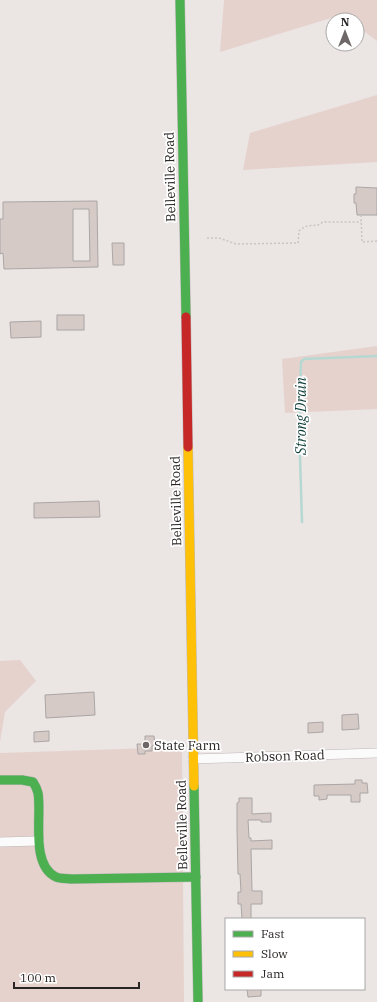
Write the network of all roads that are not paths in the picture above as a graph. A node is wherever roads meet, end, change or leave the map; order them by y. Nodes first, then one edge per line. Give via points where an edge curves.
1 (180, 0) edge
2 (377, 753) edge
3 (193, 759) junction
4 (0, 780) edge
5 (39, 841) junction
6 (0, 842) edge
7 (196, 877) junction
8 (198, 1002) edge

1 - 3 main road, Belleville Road
2 - 3 street, Robson Road
3 - 7 main road, Belleville Road
4 - 5 main road via 33,782 38,792
5 - 6 street
5 - 7 main road via 46,869 56,877
7 - 8 main road, Belleville Road

